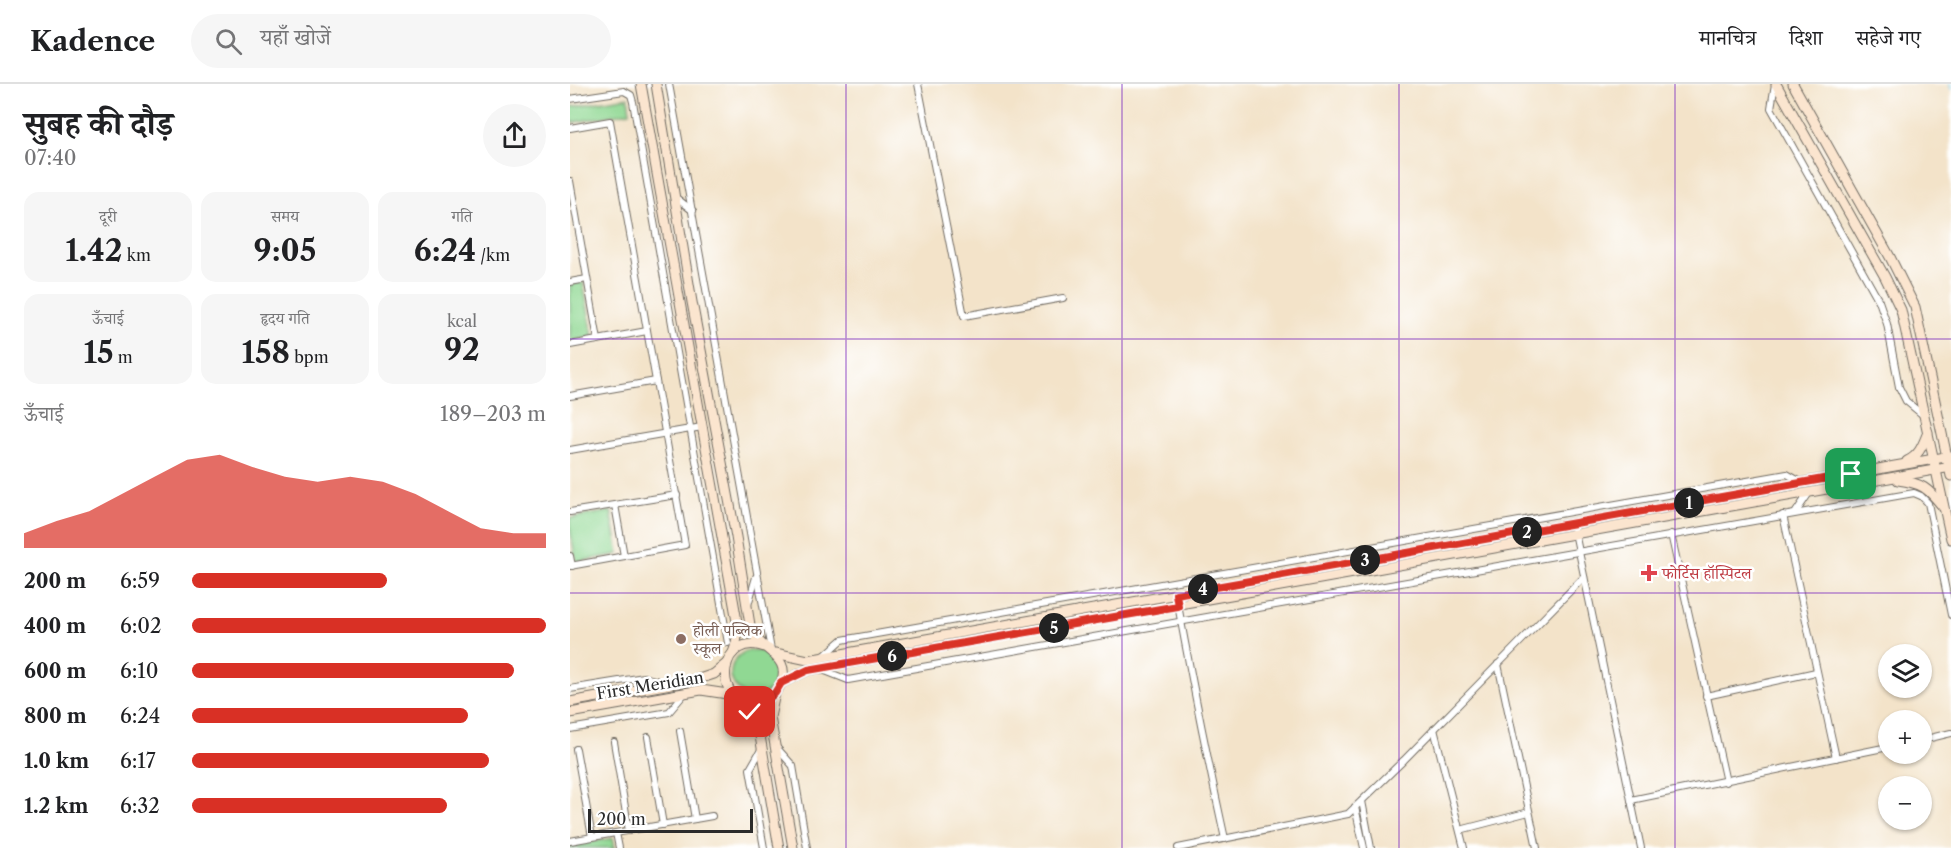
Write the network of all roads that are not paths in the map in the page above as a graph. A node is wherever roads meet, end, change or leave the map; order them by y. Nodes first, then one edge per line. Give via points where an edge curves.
1 (641, 84) edge
2 (656, 84) edge
3 (669, 84) edge
4 (918, 84) edge
5 (1775, 84) edge
6 (1793, 84) edge
7 (570, 99) edge
8 (570, 128) edge
9 (570, 181) edge
10 (675, 197) junction
11 (662, 203) junction
12 (693, 211) junction
13 (654, 217) junction
14 (578, 227) junction
15 (570, 229) edge
16 (587, 279) junction
17 (570, 282) edge
18 (1063, 298) dead end
19 (647, 331) junction
20 (598, 340) junction
21 (570, 345) edge
22 (656, 381) junction
23 (570, 396) edge
24 (1925, 417) junction
25 (702, 427) junction
26 (691, 429) junction
27 (1928, 431) junction
28 (666, 434) junction
29 (570, 450) edge
30 (1949, 456) edge
31 (1934, 459) junction
32 (1900, 465) junction
33 (1936, 470) junction
34 (1950, 470) edge
35 (1887, 479) junction
36 (1802, 483) junction
37 (1809, 493) junction
38 (677, 495) junction
39 (615, 505) junction
40 (1945, 509) junction
41 (570, 512) edge
42 (1796, 513) junction
43 (1783, 515) junction
44 (1573, 523) junction
45 (1671, 534) junction
46 (1575, 535) junction
47 (1951, 539) edge
48 (1578, 550) junction
49 (570, 556) edge
50 (624, 556) junction
51 (571, 566) edge
52 (757, 574) junction
53 (1584, 577) junction
54 (719, 589) junction
55 (1176, 594) junction
56 (734, 600) junction
57 (1178, 606) junction
58 (747, 609) junction
59 (1951, 615) edge
60 (1182, 622) junction
61 (728, 643) dead end
62 (772, 651) junction
63 (733, 653) junction
64 (822, 657) junction
65 (726, 664) junction
66 (1498, 664) junction
67 (820, 669) junction
68 (1816, 672) junction
69 (781, 683) junction
70 (669, 684) junction
71 (570, 689) edge
72 (685, 693) junction
73 (775, 693) junction
74 (1706, 696) junction
75 (737, 697) junction
76 (570, 702) edge
77 (570, 713) edge
78 (570, 729) edge
79 (1434, 729) junction
80 (680, 731) dead end
81 (1951, 733) edge
82 (648, 737) dead end
83 (1932, 738) edge
84 (614, 742) dead end
85 (775, 746) junction
86 (762, 748) junction
87 (576, 749) dead end
88 (1878, 749) edge
89 (1836, 758) junction
90 (1726, 782) junction
91 (1631, 800) junction
92 (1362, 801) junction
93 (1355, 807) junction
94 (1529, 812) junction
95 (712, 816) dead end
96 (695, 819) junction
97 (663, 825) junction
98 (1460, 830) junction
99 (628, 831) junction
100 (616, 833) junction
101 (592, 837) junction
102 (1225, 838) junction
103 (570, 841) edge
104 (619, 848) edge
105 (764, 848) edge
106 (779, 848) edge
107 (793, 848) edge
108 (807, 848) edge
109 (1178, 848) edge
110 (1364, 848) edge
111 (1371, 848) edge
112 (1464, 848) edge
113 (1537, 848) edge
114 (1641, 848) edge

1 - 11 street
2 - 10 street
3 - 12 street
4 - 18 street via 964,316
5 - 24 street via 1901,310
5 - 24 street via 1771,108 1879,301 1899,387 1906,401
6 - 30 street via 1915,307
7 - 13 street via 624,91 631,95
8 - 19 street via 610,121
9 - 14 street
10 - 12 street
10 - 58 street
11 - 13 street
11 - 25 street
12 - 52 street
13 - 26 street
14 - 15 street
14 - 16 street
16 - 17 street
16 - 20 street
19 - 20 street
19 - 22 street
20 - 21 street
22 - 23 street
22 - 28 street
24 - 27 street
25 - 26 street
25 - 56 street
26 - 28 street
26 - 54 street
27 - 31 street
27 - 32 street via 1914,459
28 - 29 street
28 - 38 street
30 - 31 street
30 - 34 street
31 - 32 street
31 - 33 street
32 - 36 street
33 - 34 street
33 - 35 street
33 - 40 street
35 - 37 street
35 - 40 street via 1924,486
36 - 44 street
36 - 64 street via 1787,474 842,640
37 - 42 street
37 - 46 street
38 - 39 street
38 - 50 street via 686,545
39 - 41 street
39 - 50 street
40 - 47 street
42 - 43 street
42 - 59 street via 1914,493 1922,496 1928,503
43 - 45 street
43 - 68 street
44 - 46 street
44 - 55 street
45 - 48 street
45 - 74 street
46 - 48 street
46 - 57 street
48 - 53 street
48 - 60 street
49 - 51 street
50 - 51 street
52 - 58 street
52 - 62 street
53 - 66 street
53 - 91 street
54 - 56 street
54 - 61 street
55 - 57 street
55 - 64 street
56 - 63 street via 738,630
57 - 60 street
57 - 67 street
58 - 62 street via 756,638
60 - 67 street via 848,680
60 - 102 street
62 - 63 street via 753,644
62 - 64 street via 808,660
62 - 69 street via 783,672
63 - 65 street
65 - 70 street, First Meridian via 714,674
65 - 75 street via 728,688
66 - 79 street
66 - 94 street
67 - 69 street via 808,670
68 - 74 street
68 - 89 street
69 - 73 street
70 - 71 street via 644,677
70 - 76 street, First Meridian
72 - 75 street, First Meridian via 701,690
72 - 77 street, First Meridian
72 - 78 street via 669,711
73 - 75 street via 756,702
73 - 85 street via 770,717
74 - 90 street
75 - 86 street via 759,730
79 - 92 street
79 - 98 street
80 - 96 street
81 - 83 street
82 - 97 street
84 - 99 street
85 - 107 street
85 - 108 street via 793,766
86 - 105 street via 750,769
86 - 106 street
87 - 101 street
88 - 89 street
89 - 90 street
90 - 91 street
91 - 114 street
92 - 93 street
92 - 111 street
93 - 102 street via 1348,814
93 - 110 street
94 - 98 street
94 - 113 street
95 - 96 street
96 - 97 street
97 - 99 street
98 - 112 street
99 - 100 street
100 - 101 street
100 - 104 street
101 - 103 street
102 - 109 street

